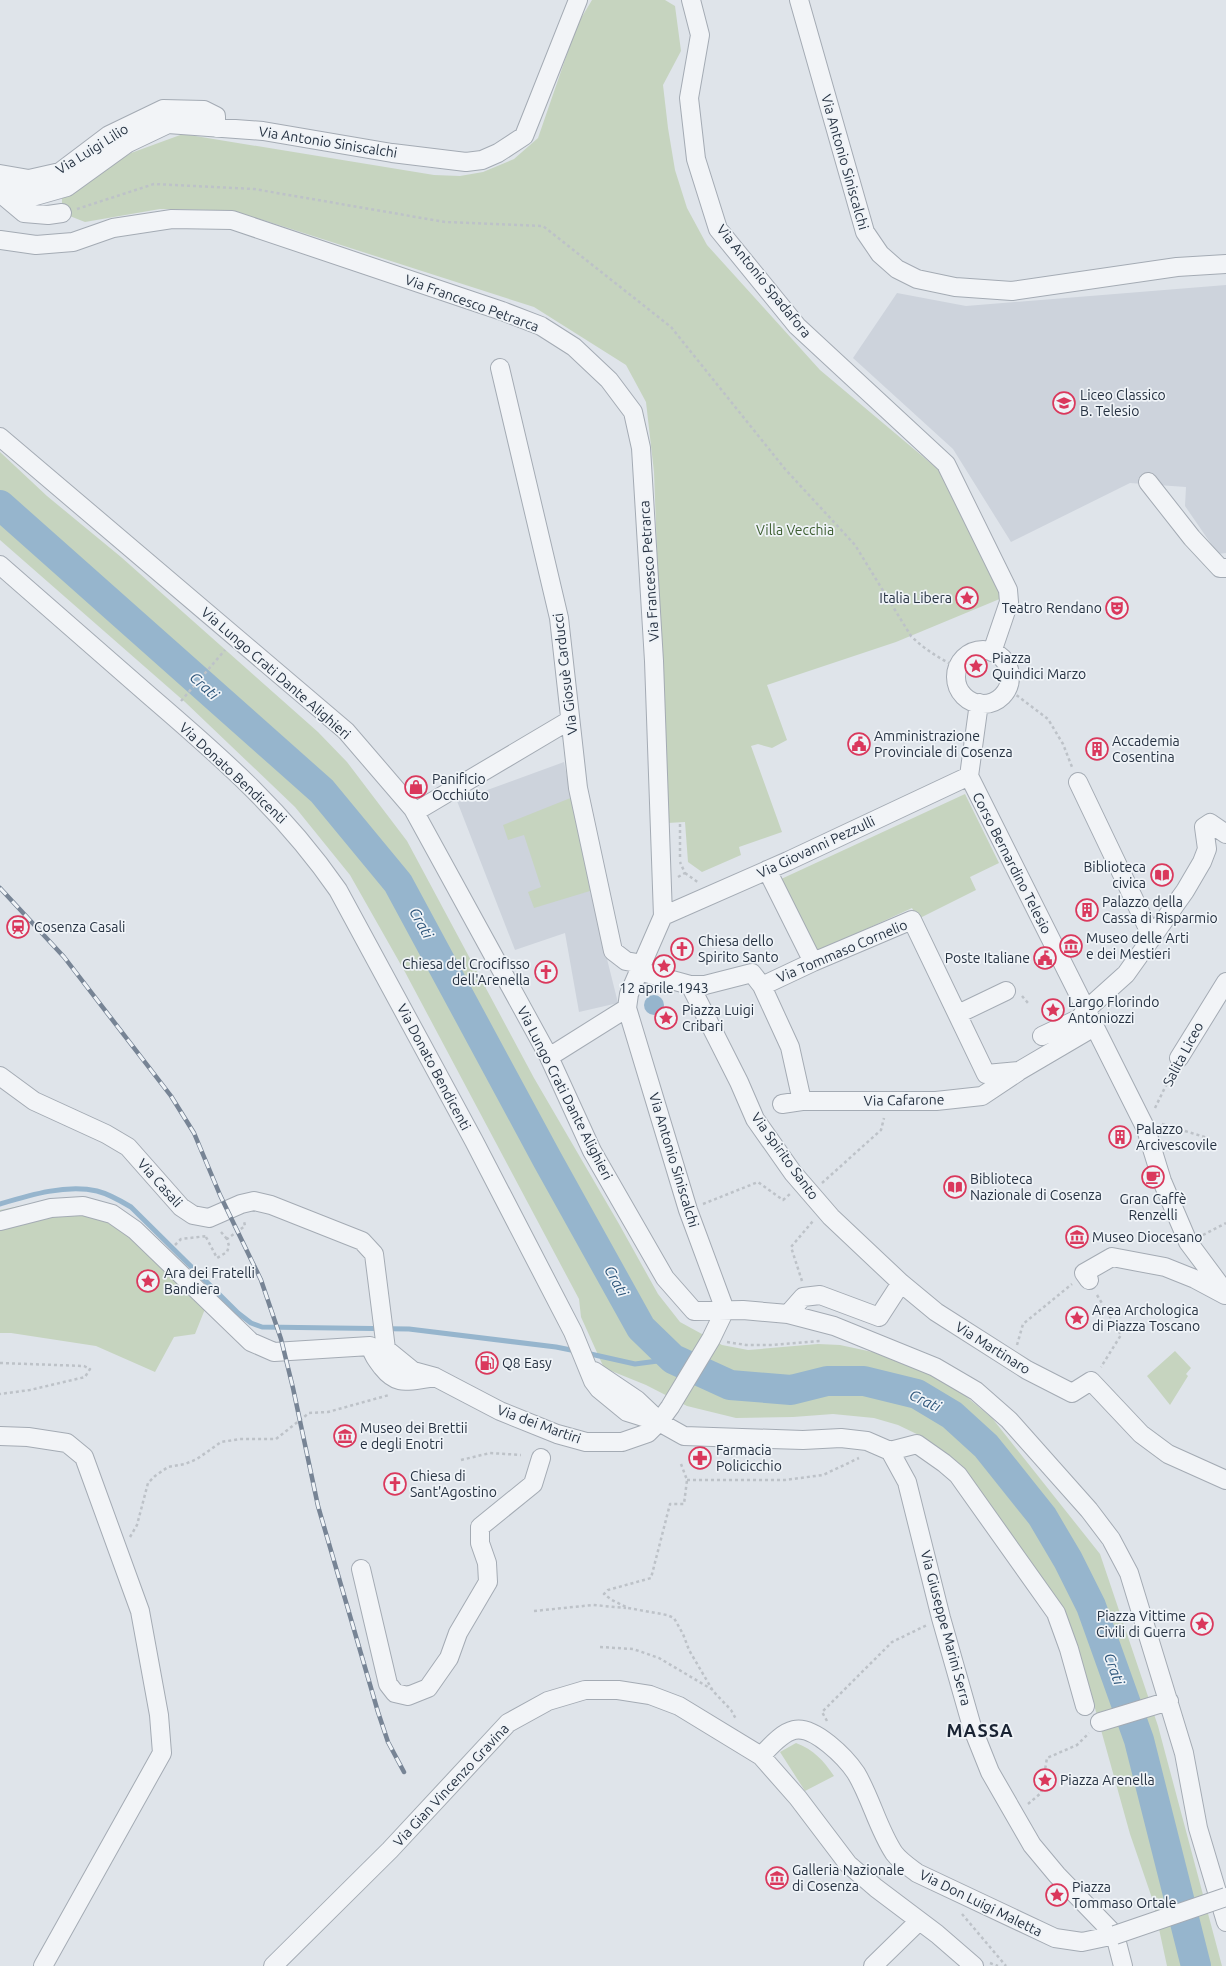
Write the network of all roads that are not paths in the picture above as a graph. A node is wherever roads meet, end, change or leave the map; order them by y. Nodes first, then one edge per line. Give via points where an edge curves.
1 (578, 0) edge
2 (691, 0) edge
3 (799, 0) edge
4 (216, 128) junction
5 (0, 174) edge
6 (0, 187) edge
7 (0, 193) edge
8 (62, 213) dead end
9 (0, 240) edge
10 (1226, 264) edge
11 (500, 368) dead end
12 (0, 437) edge
13 (1148, 482) dead end
14 (0, 565) edge
15 (1226, 568) edge
16 (992, 652) junction
17 (979, 703) junction
18 (570, 720) junction
19 (969, 776) junction
20 (1078, 782) road end
21 (415, 812) junction
22 (1226, 834) edge
23 (767, 870) junction
24 (663, 916) junction
25 (1152, 937) junction
26 (813, 962) junction
27 (640, 967) junction
28 (1226, 982) edge
29 (690, 985) junction
30 (762, 986) junction
31 (1006, 992) dead end
32 (627, 1008) junction
33 (1086, 1010) junction
34 (958, 1014) junction
35 (1094, 1027) junction
36 (1042, 1036) dead end
37 (549, 1057) junction
38 (1179, 1058) road end
39 (1019, 1071) junction
40 (0, 1076) edge
41 (802, 1101) junction
42 (782, 1104) dead end
43 (0, 1221) edge
44 (374, 1254) joint
45 (1084, 1280) road end
46 (901, 1283) junction
47 (1226, 1294) edge
48 (726, 1310) junction
49 (788, 1314) junction
50 (435, 1377) junction
51 (659, 1422) junction
52 (0, 1436) edge
53 (890, 1451) junction
54 (541, 1458) dead end
55 (1226, 1480) edge
56 (361, 1569) dead end
57 (1169, 1701) junction
58 (1085, 1706) dead end
59 (1100, 1722) road end
60 (761, 1756) junction
61 (1226, 1897) edge
62 (919, 1921) junction
63 (1226, 1922) edge
64 (1115, 1935) junction
65 (43, 1966) edge
66 (273, 1966) edge
67 (873, 1966) edge
68 (974, 1966) edge
69 (1123, 1966) edge

1 - 4 street, Via Antonio Siniscalchi via 524,136 482,160 466,162 392,153 263,131
2 - 16 street, Via Antonio Spadafora via 700,35 689,98 696,159 718,229 797,326 946,464 1008,590 1008,602
3 - 10 street, Via Antonio Siniscalchi via 865,232 880,254 897,269 917,279 954,287 1012,291 1177,267
4 - 5 street, Via Luigi Lilio via 216,116 204,110 163,109 109,135 60,172 29,178
4 - 6 street, Via Antonio Siniscalchi via 168,124 128,144 67,187 32,197
7 - 8 street via 24,214
9 - 24 street, Via Francesco Petrarca via 36,245 65,243 114,228 172,219 232,220 541,326 574,347 608,380 633,412 641,448 654,661
11 - 18 street, Via Giosuè Carducci via 559,618
12 - 21 street, Via Lungo Crati Dante Alighieri via 346,731
13 - 15 street via 1192,538 1220,568
14 - 51 street, Via Donato Bendicenti via 240,775 316,858 338,890 474,1141 573,1332 593,1381 608,1398 627,1412
16 - 17 street via 1003,659 1008,667 1010,675 1007,688 999,698
16 - 17 street via 980,650 971,653 961,662 956,674 960,691
17 - 19 street
18 - 21 street
18 - 27 street, Via Giosuè Carducci via 578,788 613,951
19 - 23 street, Via Giovanni Pezzulli
19 - 33 street, Corso Bernardino Telesio
20 - 25 street
21 - 37 street, Via Lungo Crati Dante Alighieri
22 - 25 street via 1210,823 1204,827 1207,850 1202,862
23 - 24 street, Via Giovanni Pezzulli
23 - 26 street
24 - 27 street
25 - 33 street via 1126,974
26 - 30 street, Via Tommaso Cornelio
26 - 34 street, Via Tommaso Cornelio via 912,920
27 - 29 street, Via Tommaso Cornelio
27 - 32 street via 629,994
28 - 38 street, Salita Liceo
29 - 30 street, Via Tommaso Cornelio via 705,985 752,973
29 - 46 street, Via Spirito Santo via 755,1119 824,1209
30 - 41 street via 790,1047
31 - 34 street
32 - 37 street
32 - 48 street, Via Antonio Siniscalchi via 688,1210
33 - 35 street, Corso Bernardino Telesio
33 - 36 street via 1080,1018
34 - 39 street, Via Tommaso Cornelio via 986,1074
35 - 39 street, Via Tommaso Cornelio
35 - 47 street, Corso Bernardino Telesio via 1148,1125 1162,1181 1188,1242
37 - 48 street, Via Lungo Crati Dante Alighieri via 592,1151 665,1278 694,1311
39 - 41 street, Via Cafarone via 982,1096 936,1100
40 - 44 street, Via Casali via 34,1101 106,1134 128,1147 181,1207 193,1215 209,1218 254,1201 271,1205 362,1241
41 - 42 street, Via Cafarone
43 - 50 street via 51,1208 83,1206 112,1214 134,1230 251,1342 274,1352 370,1346 374,1359 388,1376 396,1380
44 - 50 street, Via dei Martiri via 386,1350 413,1371
45 - 47 street via 1084,1273 1112,1257 1165,1267
46 - 49 street via 879,1317 820,1295 803,1297
46 - 55 street, Via Martinaro via 936,1312 1027,1370 1072,1393 1092,1381 1141,1434 1168,1454
48 - 49 street
48 - 51 street, Via dei Martiri via 711,1339
49 - 57 street via 834,1326 935,1367 976,1391 1009,1420 1089,1510 1111,1539 1129,1573
50 - 51 street, Via dei Martiri via 500,1411 557,1434 586,1442 622,1442 648,1433
51 - 53 street via 684,1436 796,1440 841,1438 867,1441
52 - 65 street via 67,1443 84,1457 140,1611 159,1715 162,1753
53 - 58 street via 917,1444 958,1475 1056,1613 1070,1649
53 - 64 street, Via Giuseppe Marini Serra via 907,1482 972,1727 990,1772 1032,1845
54 - 56 street via 533,1484 480,1527 480,1543 487,1563 488,1582 458,1633 449,1658 428,1688 408,1696 395,1693 388,1684
57 - 59 street
57 - 63 street via 1184,1753 1198,1828
60 - 62 street, Via Gian Vincenzo Gravina via 798,1798 848,1864
60 - 64 street, Via Don Luigi Maletta via 783,1735 794,1730 816,1734 855,1772 894,1852 904,1864 917,1873 1055,1938 1082,1942
60 - 66 street, Via Gian Vincenzo Gravina via 679,1706 650,1695 618,1690 585,1690 548,1701 508,1723 390,1850
61 - 64 street, Via Don Luigi Maletta, bridge
62 - 67 street
62 - 68 street, Via Gian Vincenzo Gravina
64 - 69 street

